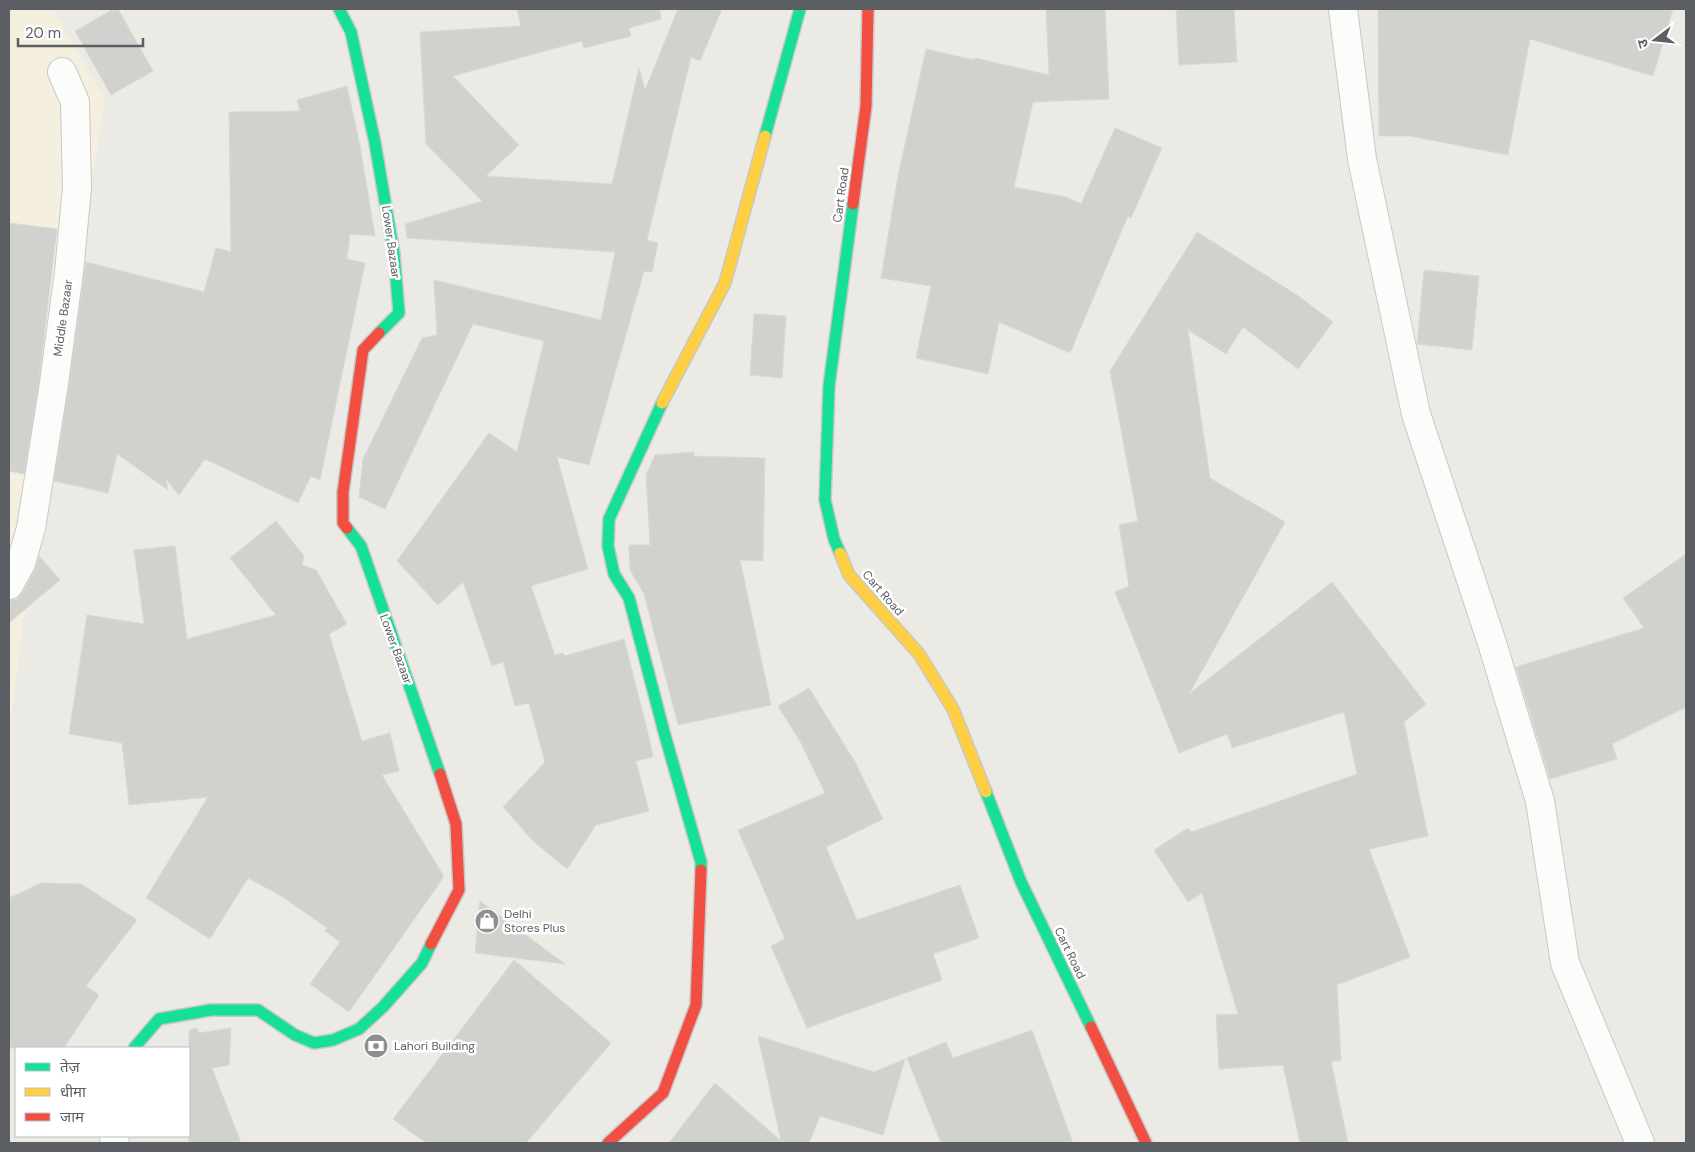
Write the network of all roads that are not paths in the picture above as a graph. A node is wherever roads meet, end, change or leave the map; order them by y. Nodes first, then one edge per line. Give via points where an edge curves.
1 (339, 9) edge
2 (800, 9) edge
3 (868, 9) edge
4 (1343, 9) edge
5 (62, 72) dead end
6 (15, 574) edge
7 (135, 1047) edge
8 (608, 1143) edge
9 (1146, 1143) edge
10 (1640, 1143) edge

1 - 7 street, Lower Bazaar via 351,32 375,143 394,254 399,313 363,350 343,492 343,524 361,546 456,824 459,890 422,963 360,1030 314,1043 295,1035 258,1010 211,1010 159,1019
2 - 8 street via 724,283 654,419 609,519 608,546 614,574 629,598 701,862 696,1005 663,1093
3 - 9 street, Cart Road via 866,106 830,386 825,500 834,539 849,576 919,654 953,709 1021,882
4 - 10 street via 1362,159 1416,414 1492,643 1540,801 1565,963
5 - 6 street, Middle Bazaar via 76,102 77,188 69,272 31,528

